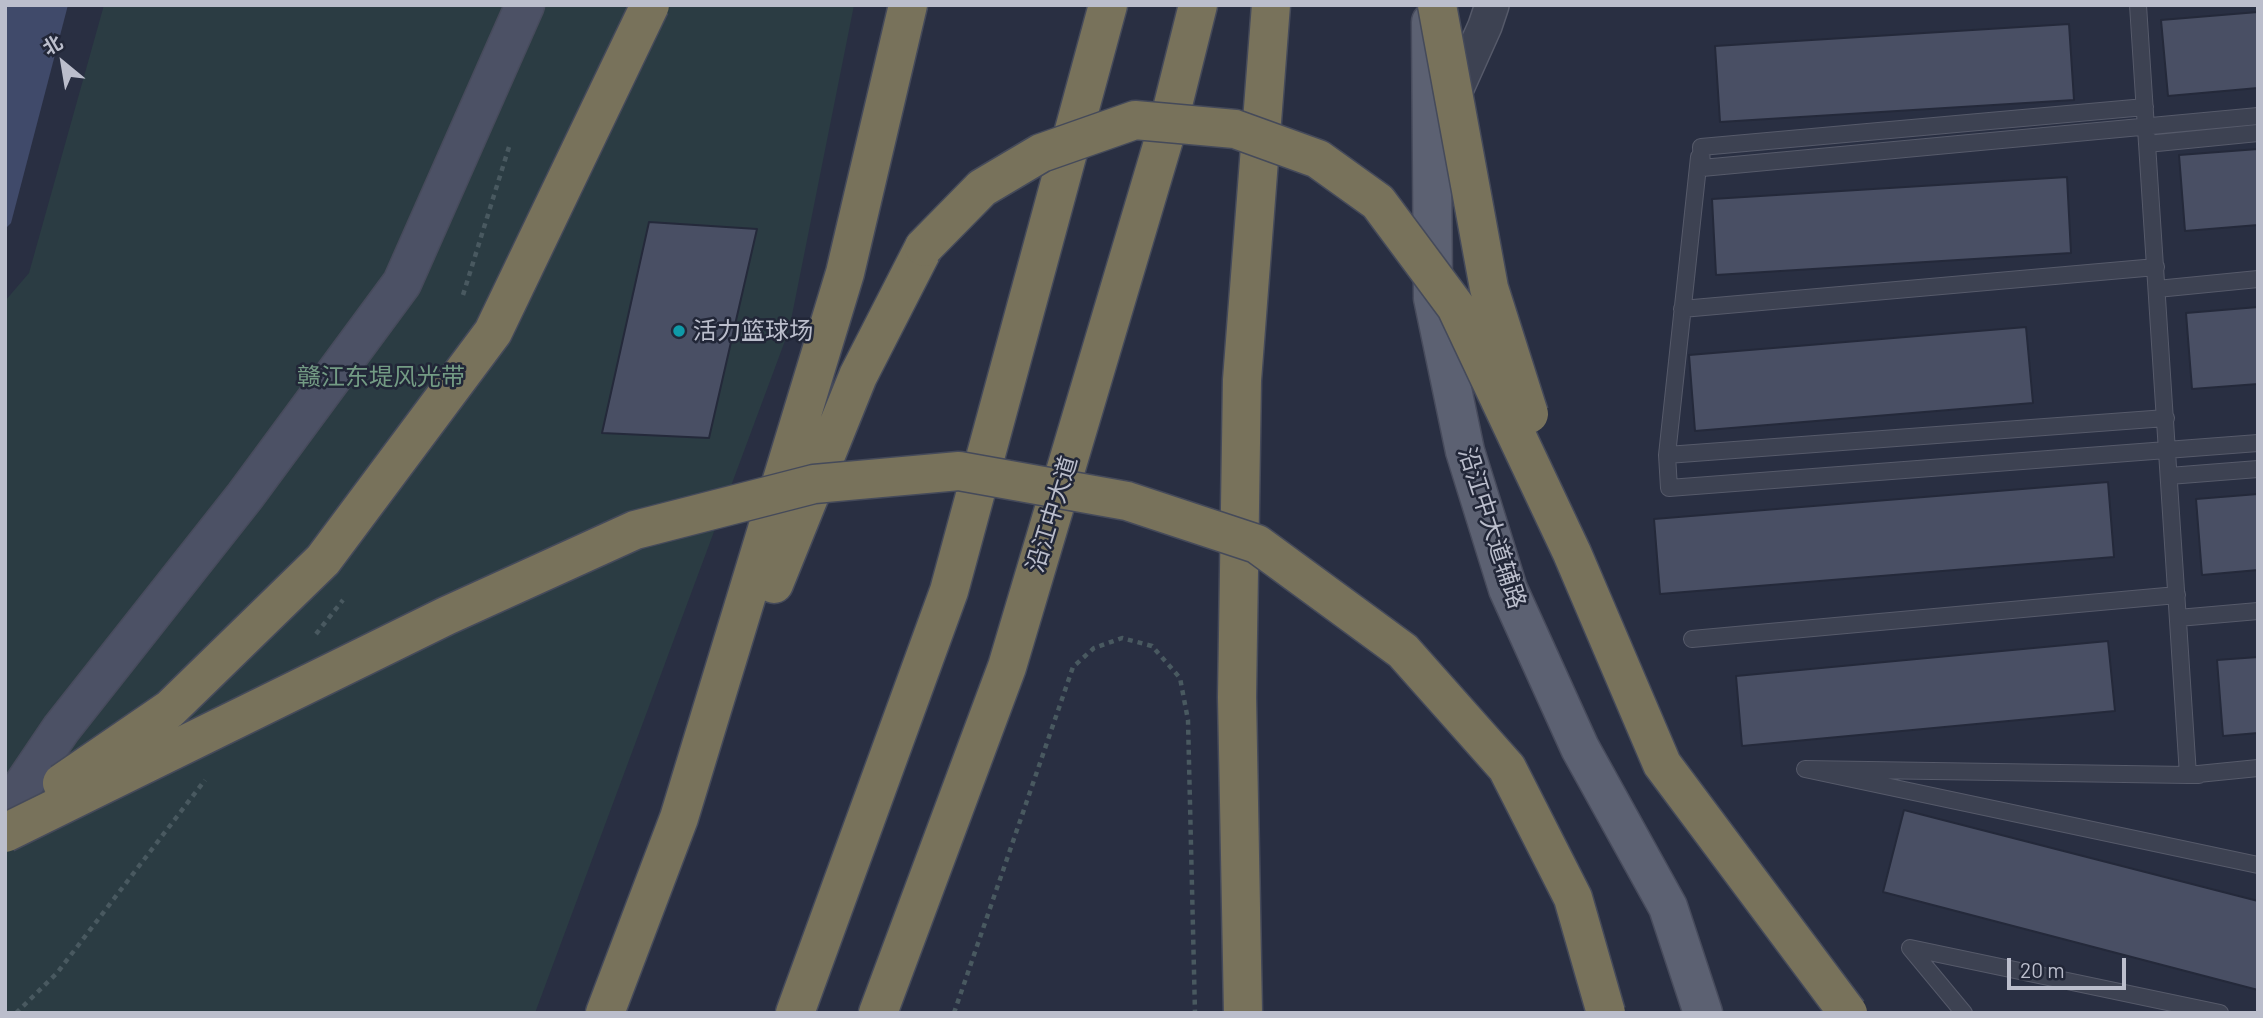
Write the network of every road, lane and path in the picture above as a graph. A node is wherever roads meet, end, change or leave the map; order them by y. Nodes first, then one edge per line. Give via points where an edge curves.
1 (525, 5) edge
2 (650, 5) edge
3 (908, 5) edge
4 (1108, 5) edge
5 (1198, 5) edge
6 (1271, 5) edge
7 (1431, 5) edge
8 (1437, 5) edge
9 (1492, 5) edge
10 (2138, 5) edge
11 (2145, 107) junction
12 (2258, 116) edge
13 (2146, 128) junction
14 (2258, 133) edge
15 (1431, 145) junction
16 (2147, 145) junction
17 (1701, 148) junction
18 (2156, 267) junction
19 (2258, 279) edge
20 (2157, 289) junction
21 (1682, 309) junction
22 (2166, 418) junction
23 (2258, 443) edge
24 (2167, 451) junction
25 (1667, 455) junction
26 (2258, 469) edge
27 (2169, 476) junction
28 (1572, 553) junction
29 (2177, 595) junction
30 (2258, 611) edge
31 (2178, 618) junction
32 (1692, 639) dead end
33 (2258, 768) edge
34 (2188, 775) junction
35 (2258, 777) edge
36 (5, 812) edge
37 (679, 818) junction
38 (5, 822) edge
39 (5, 832) edge
40 (2258, 865) edge
41 (605, 1013) edge
42 (794, 1013) edge
43 (878, 1013) edge
44 (954, 1013) edge
45 (1195, 1013) edge
46 (1243, 1013) edge
47 (1606, 1013) edge
48 (1703, 1013) edge
49 (1848, 1013) edge
50 (1964, 1013) edge
51 (2220, 1013) edge

1 - 36 street via 402,283 245,496 61,729
2 - 38 highway, bridge via 493,332 323,561 170,709
3 - 37 highway via 845,273
4 - 42 highway via 949,591
5 - 43 highway, 沿江中大道 via 1167,129 1007,667
6 - 46 highway via 1242,380 1237,697
7 - 15 main road, 沿江中大道辅路
8 - 28 highway, bridge via 1489,288
9 - 15 street
10 - 11 lane
11 - 13 lane
11 - 17 lane
12 - 13 lane
13 - 16 lane
13 - 17 lane via 1702,168
14 - 16 lane
15 - 48 main road, 沿江中大道辅路 via 1433,298 1465,451 1504,577 1580,748 1668,907
16 - 18 lane
17 - 21 lane
18 - 20 lane
18 - 21 lane
19 - 20 lane
20 - 22 lane
21 - 25 lane
22 - 24 lane
22 - 25 lane
23 - 24 lane
24 - 25 lane via 1669,488
24 - 27 lane
26 - 27 lane
27 - 29 lane
28 - 37 highway, bridge via 1456,307 1378,202 1318,159 1235,128 1135,120 1041,153 982,188 924,247 858,376
28 - 49 highway, bridge via 1662,764
29 - 31 lane
29 - 32 lane
30 - 31 lane
31 - 34 lane
33 - 34 lane
34 - 35 lane
34 - 40 lane via 1805,769
37 - 41 highway
39 - 47 highway, bridge via 446,616 635,530 814,484 959,471 1127,501 1257,544 1403,651 1507,768 1573,898
44 - 45 path via 1073,667 1094,648 1122,638 1152,646 1180,678 1188,720
50 - 51 lane via 1910,948

